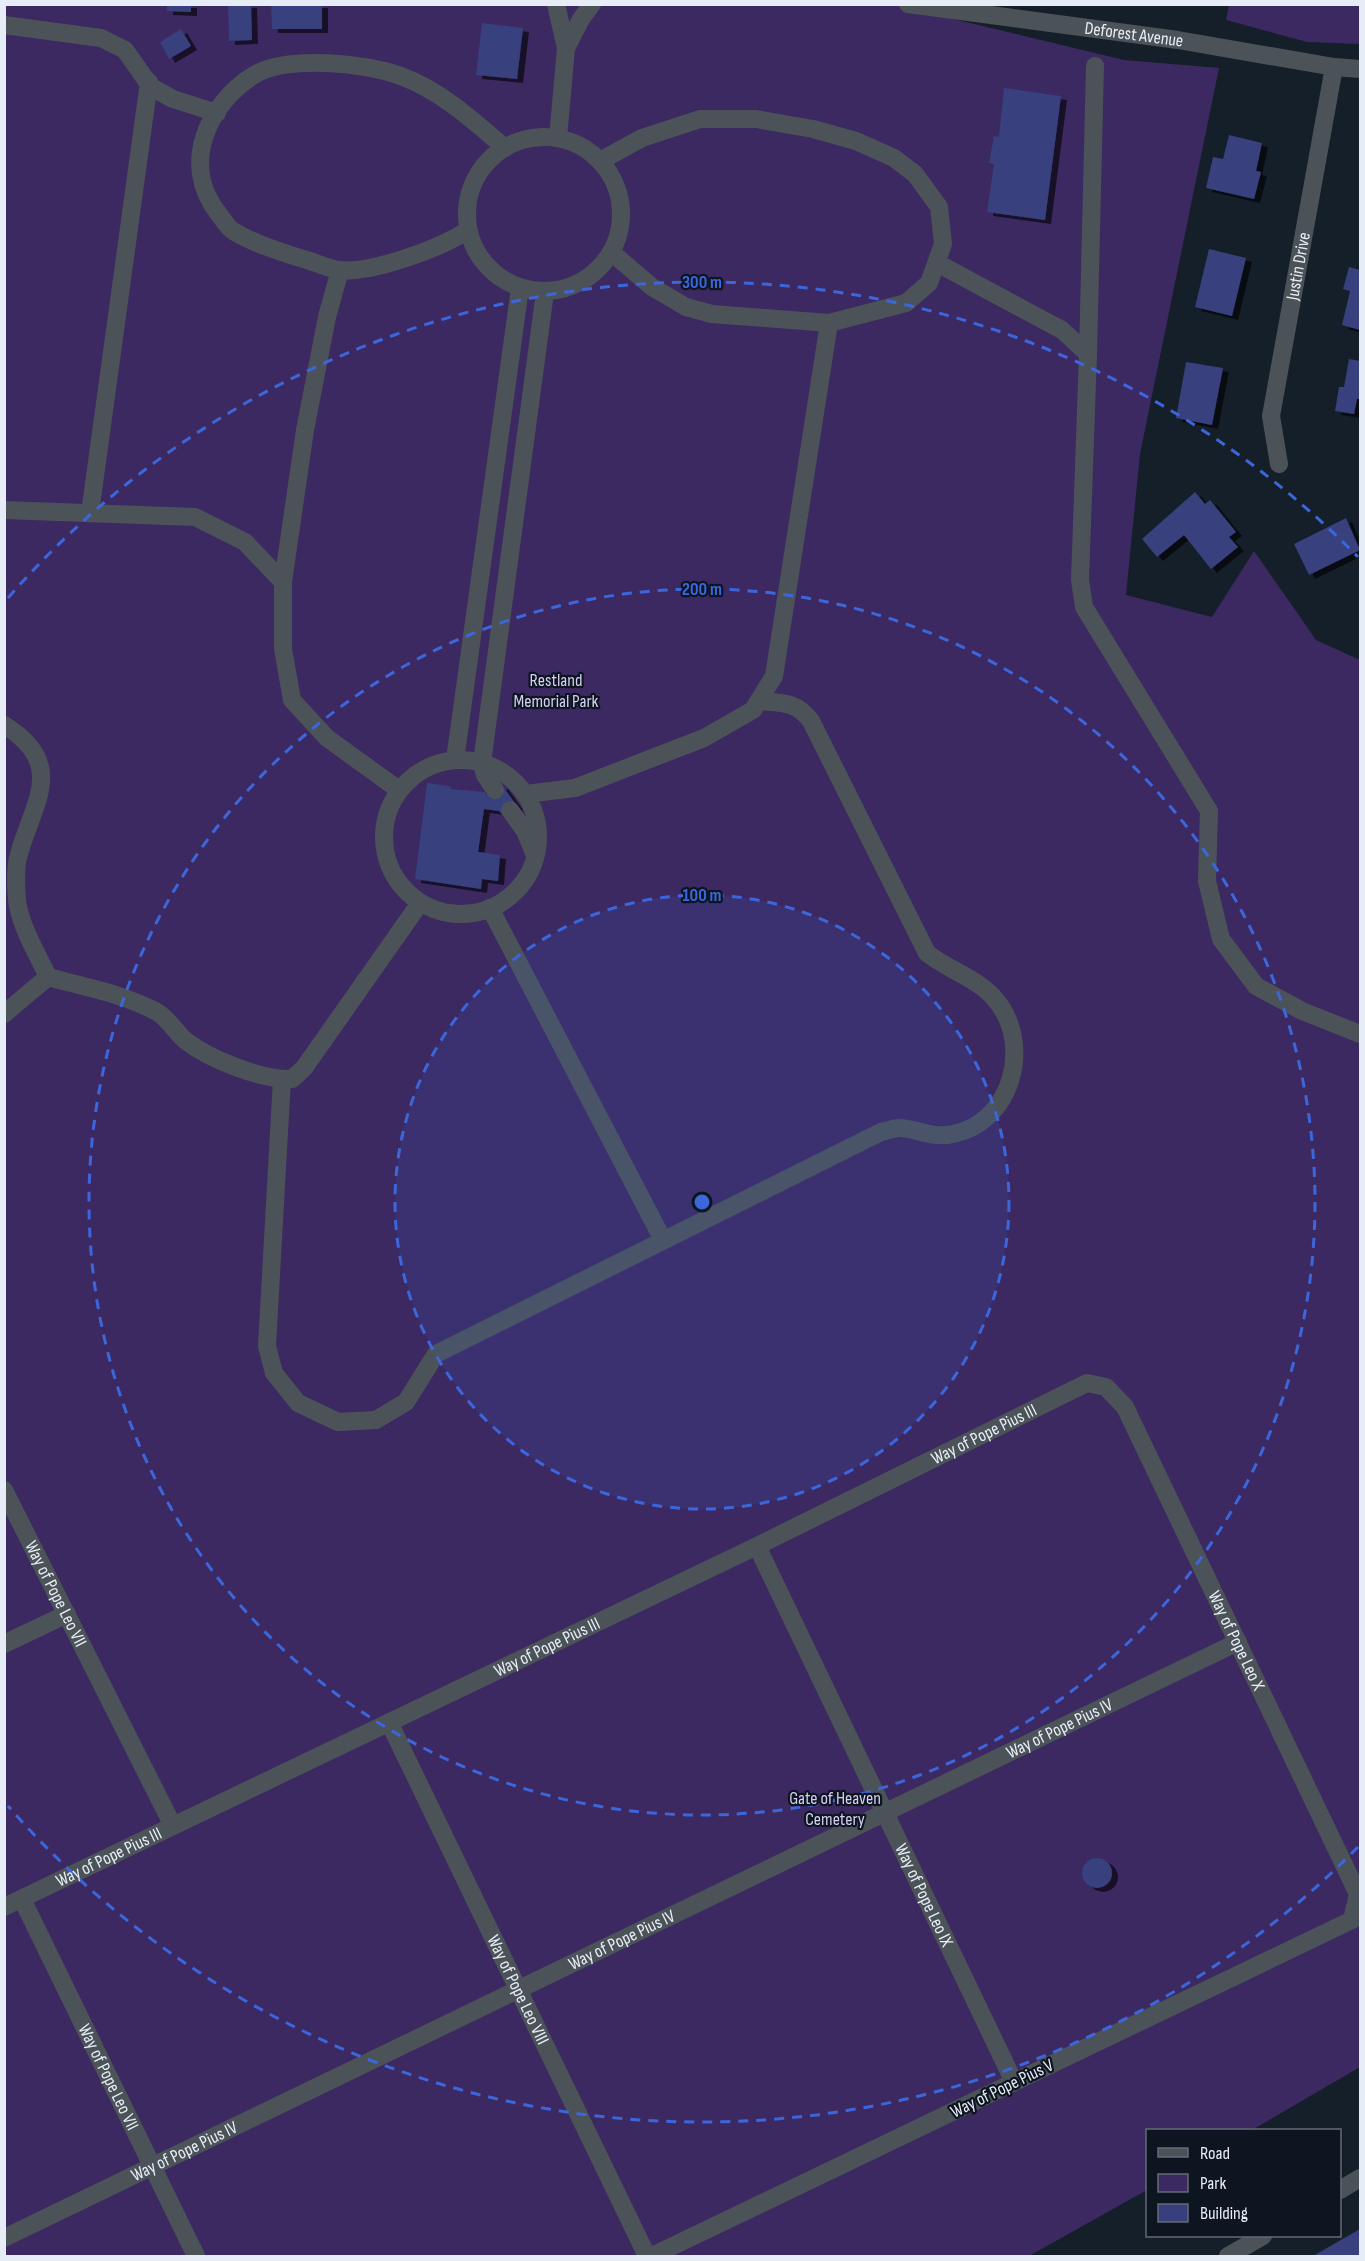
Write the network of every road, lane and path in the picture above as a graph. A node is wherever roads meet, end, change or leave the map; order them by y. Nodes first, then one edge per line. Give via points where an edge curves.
1 (556, 4) edge
2 (592, 4) edge
3 (908, 4) edge
4 (932, 6) edge
5 (4, 25) edge
6 (566, 48) junction
7 (1095, 66) dead end
8 (1334, 67) junction
9 (1360, 69) edge
10 (149, 82) junction
11 (217, 113) junction
12 (558, 138) junction
13 (505, 148) junction
14 (600, 161) junction
15 (468, 230) junction
16 (611, 252) junction
17 (937, 263) junction
18 (340, 270) junction
19 (520, 288) junction
20 (545, 292) junction
21 (829, 323) junction
22 (1088, 354) junction
23 (1279, 464) dead end
24 (4, 510) edge
25 (90, 513) junction
26 (283, 582) junction
27 (759, 701) junction
28 (4, 725) edge
29 (455, 760) junction
30 (482, 763) junction
31 (399, 790) junction
32 (495, 790) dead end
33 (525, 794) junction
34 (510, 810) dead end
35 (535, 855) junction
36 (420, 903) junction
37 (490, 908) junction
38 (48, 977) junction
39 (4, 1014) edge
40 (1360, 1034) edge
41 (282, 1080) junction
42 (663, 1240) junction
43 (1087, 1383) joint
44 (4, 1490) edge
45 (757, 1546) junction
46 (67, 1614) junction
47 (1238, 1642) junction
48 (4, 1644) edge
49 (389, 1722) junction
50 (882, 1812) junction
51 (173, 1826) junction
52 (22, 1899) junction
53 (4, 1907) edge
54 (1352, 1920) joint
55 (519, 1989) junction
56 (1014, 2082) junction
57 (151, 2165) junction
58 (1360, 2178) edge
59 (1341, 2189) edge
60 (1260, 2237) edge
61 (4, 2238) edge
62 (196, 2256) edge
63 (647, 2256) edge
64 (652, 2256) edge
65 (1228, 2256) edge

1 - 6 street
2 - 6 street
3 - 4 street, Deforest Avenue
4 - 8 street, Deforest Avenue via 1178,40
5 - 10 street via 101,38 125,50
6 - 12 street
7 - 22 street
8 - 9 street, Deforest Avenue
8 - 23 street, Justin Drive via 1270,417
10 - 11 street via 173,99
10 - 25 street
11 - 13 street via 225,100 255,74 296,63 357,64 400,76 436,93
11 - 18 street via 202,135 199,173 208,200 231,230 274,250
12 - 13 street via 533,138
12 - 14 street via 581,146
13 - 15 street via 488,160 474,181 467,205
14 - 16 street via 614,181 621,205 620,229
14 - 17 street via 642,138 700,119 756,119 856,141 894,158 915,174 939,207 943,244
15 - 18 street via 448,243 401,260
15 - 19 street via 486,266 502,280
16 - 20 street via 594,273 571,287
16 - 21 street via 652,286 686,307 712,314
17 - 21 street via 929,282 906,303
17 - 22 street via 1062,330
18 - 26 street via 305,430
19 - 20 street
19 - 29 street
20 - 30 street
21 - 27 street via 774,676
22 - 40 street via 1080,580 1084,607 1209,811 1207,881 1221,939 1256,986 1302,1011
24 - 25 street
25 - 26 street via 195,517 245,542
26 - 31 street via 283,649 292,700 327,738
27 - 33 street via 753,710 704,738 575,788
27 - 42 street via 802,708 927,953 995,999 1011,1025 1017,1052 1012,1080 998,1106 978,1124 953,1135 923,1135 899,1128 881,1132
28 - 38 street via 25,738 42,771 39,802 18,856 17,901
29 - 30 street
29 - 31 street via 439,762 417,773
30 - 32 street
30 - 33 street via 509,776
31 - 36 street via 386,820 387,862 400,885
33 - 35 street via 536,817
34 - 35 street
35 - 37 street via 517,890
36 - 37 street via 444,913 470,914
36 - 41 street via 304,1068 292,1079
37 - 42 street
38 - 39 street
38 - 41 street via 132,1000 160,1014 187,1041 235,1067
41 - 42 street via 267,1346 274,1373 298,1403 338,1422 376,1420 406,1402 436,1354
43 - 45 street, Way of Pope Pius III
43 - 47 street, Way of Pope Leo X via 1106,1387 1125,1407
44 - 46 street, Way of Pope Leo VII
45 - 49 street, Way of Pope Pius III
45 - 50 street, Way of Pope Leo IX
46 - 48 street
46 - 51 street, Way of Pope Leo VII
47 - 50 street, Way of Pope Pius IV
47 - 54 street, Way of Pope Leo X via 1358,1894
49 - 51 street, Way of Pope Pius III
49 - 55 street, Way of Pope Leo VIII
50 - 55 street, Way of Pope Pius IV
50 - 56 street, Way of Pope Leo IX
51 - 52 street, Way of Pope Pius III
52 - 53 street, Way of Pope Pius III
52 - 57 street, Way of Pope Leo VII
54 - 56 street, Way of Pope Pius V
55 - 57 street, Way of Pope Pius IV
55 - 63 street, Way of Pope Leo VIII
56 - 64 street, Way of Pope Pius V
57 - 61 street, Way of Pope Pius IV
57 - 62 street, Way of Pope Leo VII
58 - 59 street
60 - 65 street

